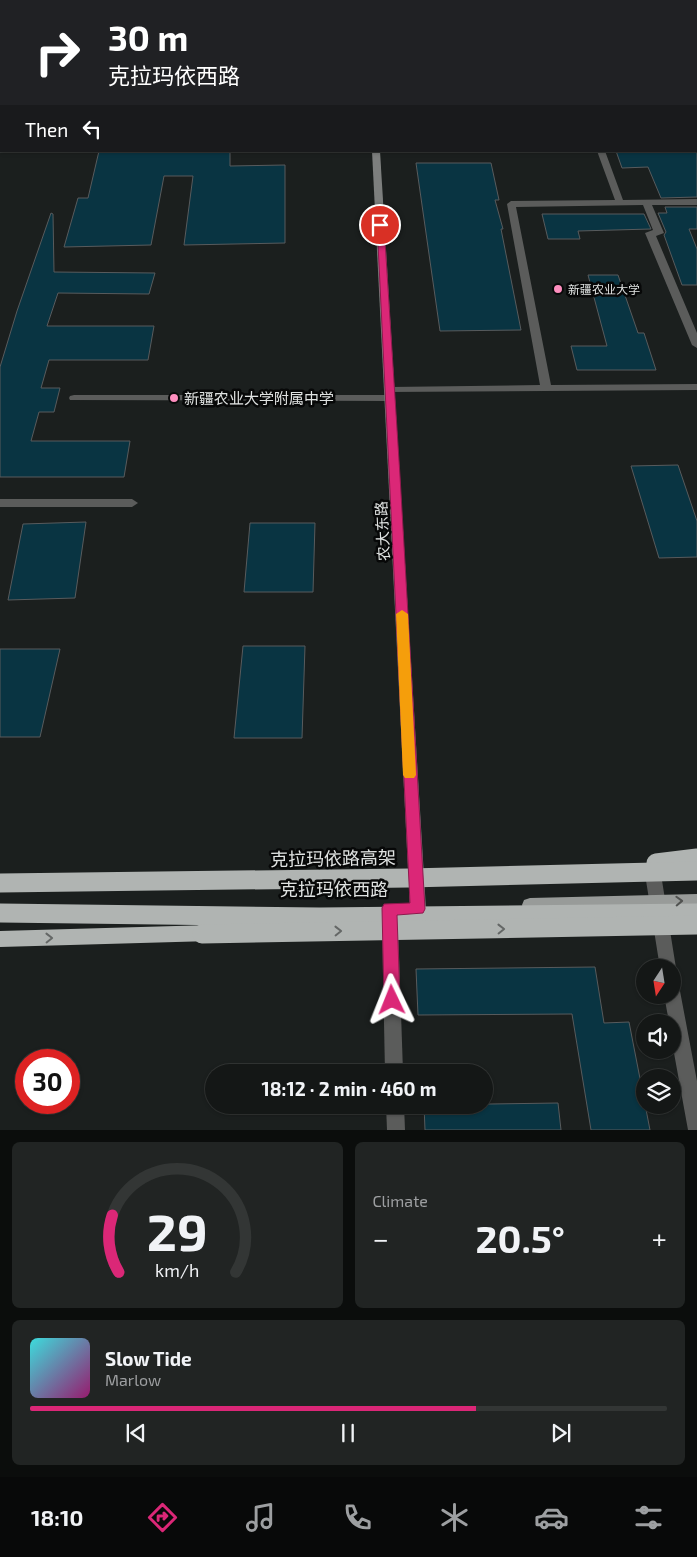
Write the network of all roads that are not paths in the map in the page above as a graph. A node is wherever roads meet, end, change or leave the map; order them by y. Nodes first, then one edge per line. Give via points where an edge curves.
1 (376, 152) edge
2 (601, 152) edge
3 (646, 202) junction
4 (697, 202) edge
5 (620, 203) junction
6 (697, 345) edge
7 (697, 387) edge
8 (546, 388) junction
9 (390, 394) junction
10 (74, 398) dead end
11 (0, 503) edge
12 (132, 503) dead end
13 (697, 858) edge
14 (697, 866) edge
15 (652, 868) junction
16 (697, 871) edge
17 (414, 872) junction
18 (574, 873) junction
19 (0, 875) edge
20 (0, 883) edge
21 (697, 900) edge
22 (657, 902) junction
23 (0, 908) edge
24 (390, 908) junction
25 (418, 909) junction
26 (0, 913) edge
27 (697, 913) edge
28 (320, 917) junction
29 (697, 925) edge
30 (202, 934) junction
31 (0, 939) edge
32 (666, 959) edge
33 (674, 1004) edge
34 (394, 1064) edge
35 (395, 1114) edge
36 (396, 1130) edge
37 (697, 1130) edge

1 - 9 main road, 农大东路
2 - 5 street
3 - 4 street
3 - 5 street
3 - 6 street via 658,233 650,233
5 - 8 street via 511,204
7 - 8 street
8 - 9 street
9 - 10 street
9 - 17 main road, 农大东路
11 - 12 street
13 - 18 highway, bridge
14 - 15 main road, 克拉玛依西路
15 - 17 main road, 克拉玛依西路
15 - 22 street
16 - 18 highway, 克拉玛依路高架, bridge
17 - 19 main road, 克拉玛依西路
17 - 25 main road, 农大东路
18 - 20 highway, 克拉玛依路高架, bridge
22 -> 21 main road, 克拉玛依西路
22 - 25 main road, 克拉玛依西路
22 - 32 street
23 - 24 main road, 克拉玛依西路
24 - 25 main road, 克拉玛依西路
24 - 34 street
26 - 28 highway, bridge
27 - 28 highway, bridge
28 - 30 highway, bridge
30 -> 29 highway, bridge
31 -> 30 highway
33 - 37 street
35 - 36 street

